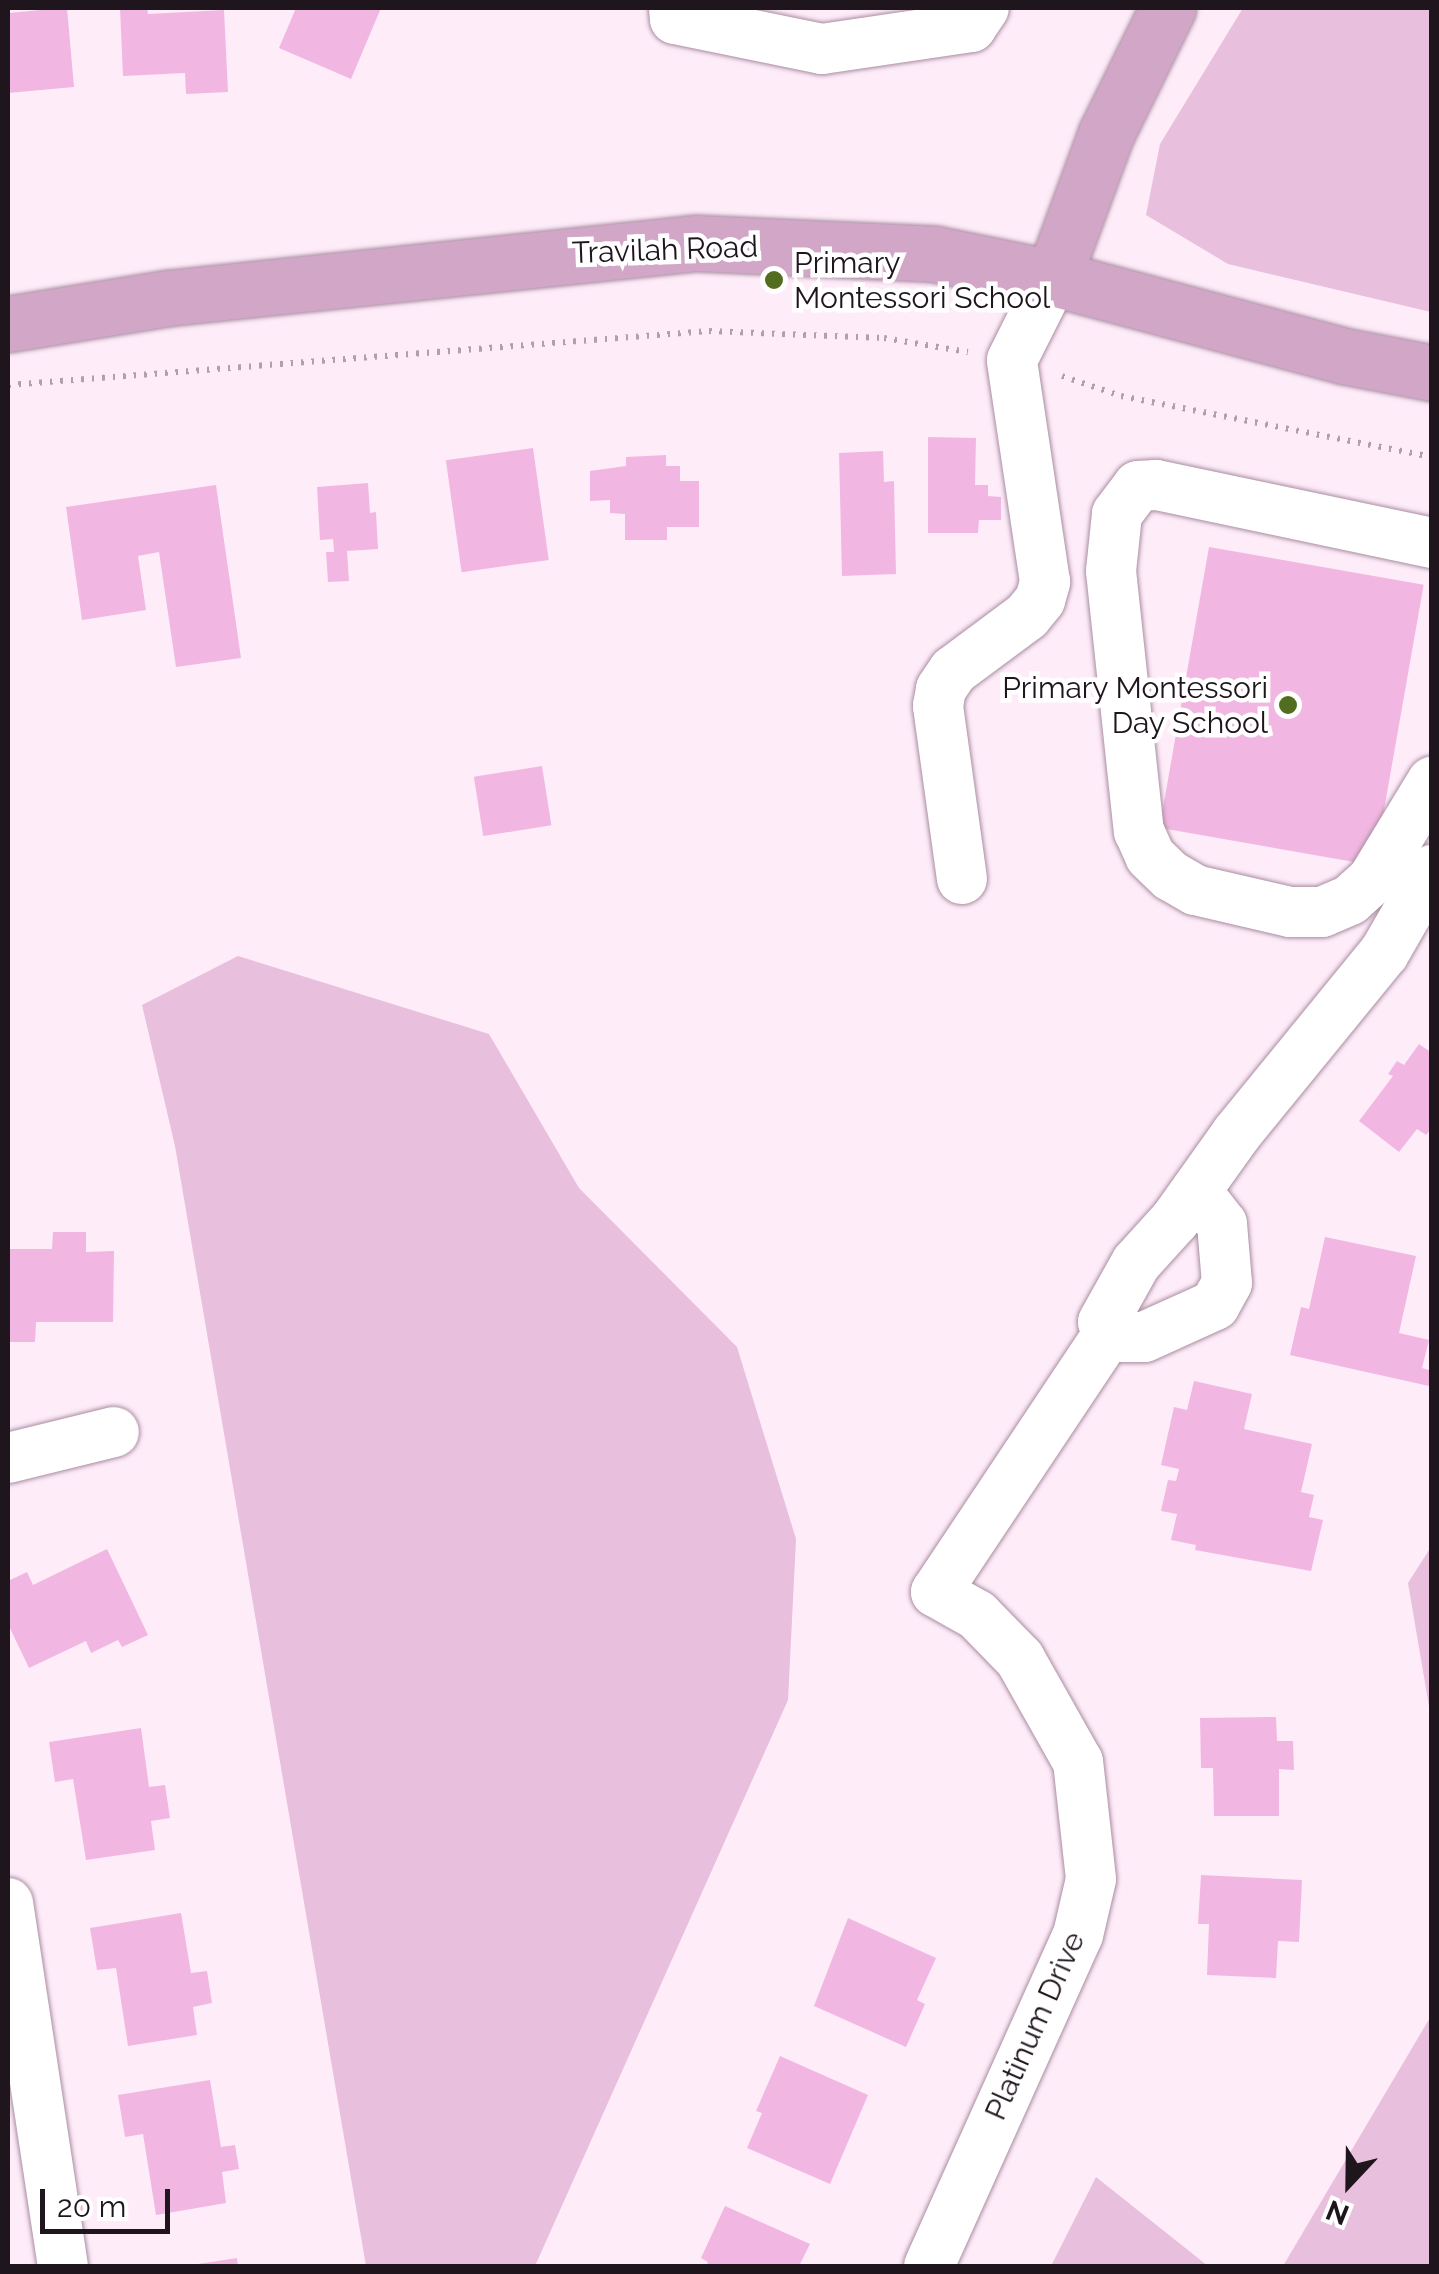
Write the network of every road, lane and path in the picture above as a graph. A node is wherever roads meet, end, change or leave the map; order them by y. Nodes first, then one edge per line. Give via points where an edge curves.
1 (674, 8) edge
2 (984, 8) edge
3 (1168, 8) edge
4 (888, 22) edge
5 (1054, 278) junction
6 (8, 324) edge
7 (1012, 360) junction
8 (1432, 373) edge
9 (8, 386) edge
10 (1432, 457) edge
11 (1432, 543) edge
12 (1432, 782) edge
13 (1432, 870) edge
14 (962, 879) dead end
15 (1196, 1191) junction
16 (1112, 1330) junction
17 (114, 1432) dead end
18 (8, 1458) edge
19 (8, 1903) edge
20 (63, 2266) edge
21 (929, 2266) edge

1 - 4 street via 675,19 822,49
2 - 4 street via 971,27
3 - 5 main road via 1106,134
5 - 6 main road, Travilah Road via 934,254 696,243 168,298
5 - 7 street
5 - 8 main road, Travilah Road
7 - 9 path via 884,338 710,331
7 - 10 path via 1122,396
7 - 14 street via 1045,582 1026,616 952,671 941,689 938,730
11 - 12 street via 1138,486 1116,514 1111,571 1139,831 1150,856 1172,876 1195,890 1290,912 1322,912 1350,900 1373,879
13 - 15 street via 1384,953
15 - 16 street via 1136,1263 1104,1322
15 - 16 street via 1222,1224 1227,1283 1215,1305 1144,1337 1118,1337
16 - 21 street, Platinum Drive via 936,1592 977,1615 1020,1658 1078,1762 1091,1879 1078,1935
17 - 18 street
19 - 20 street

